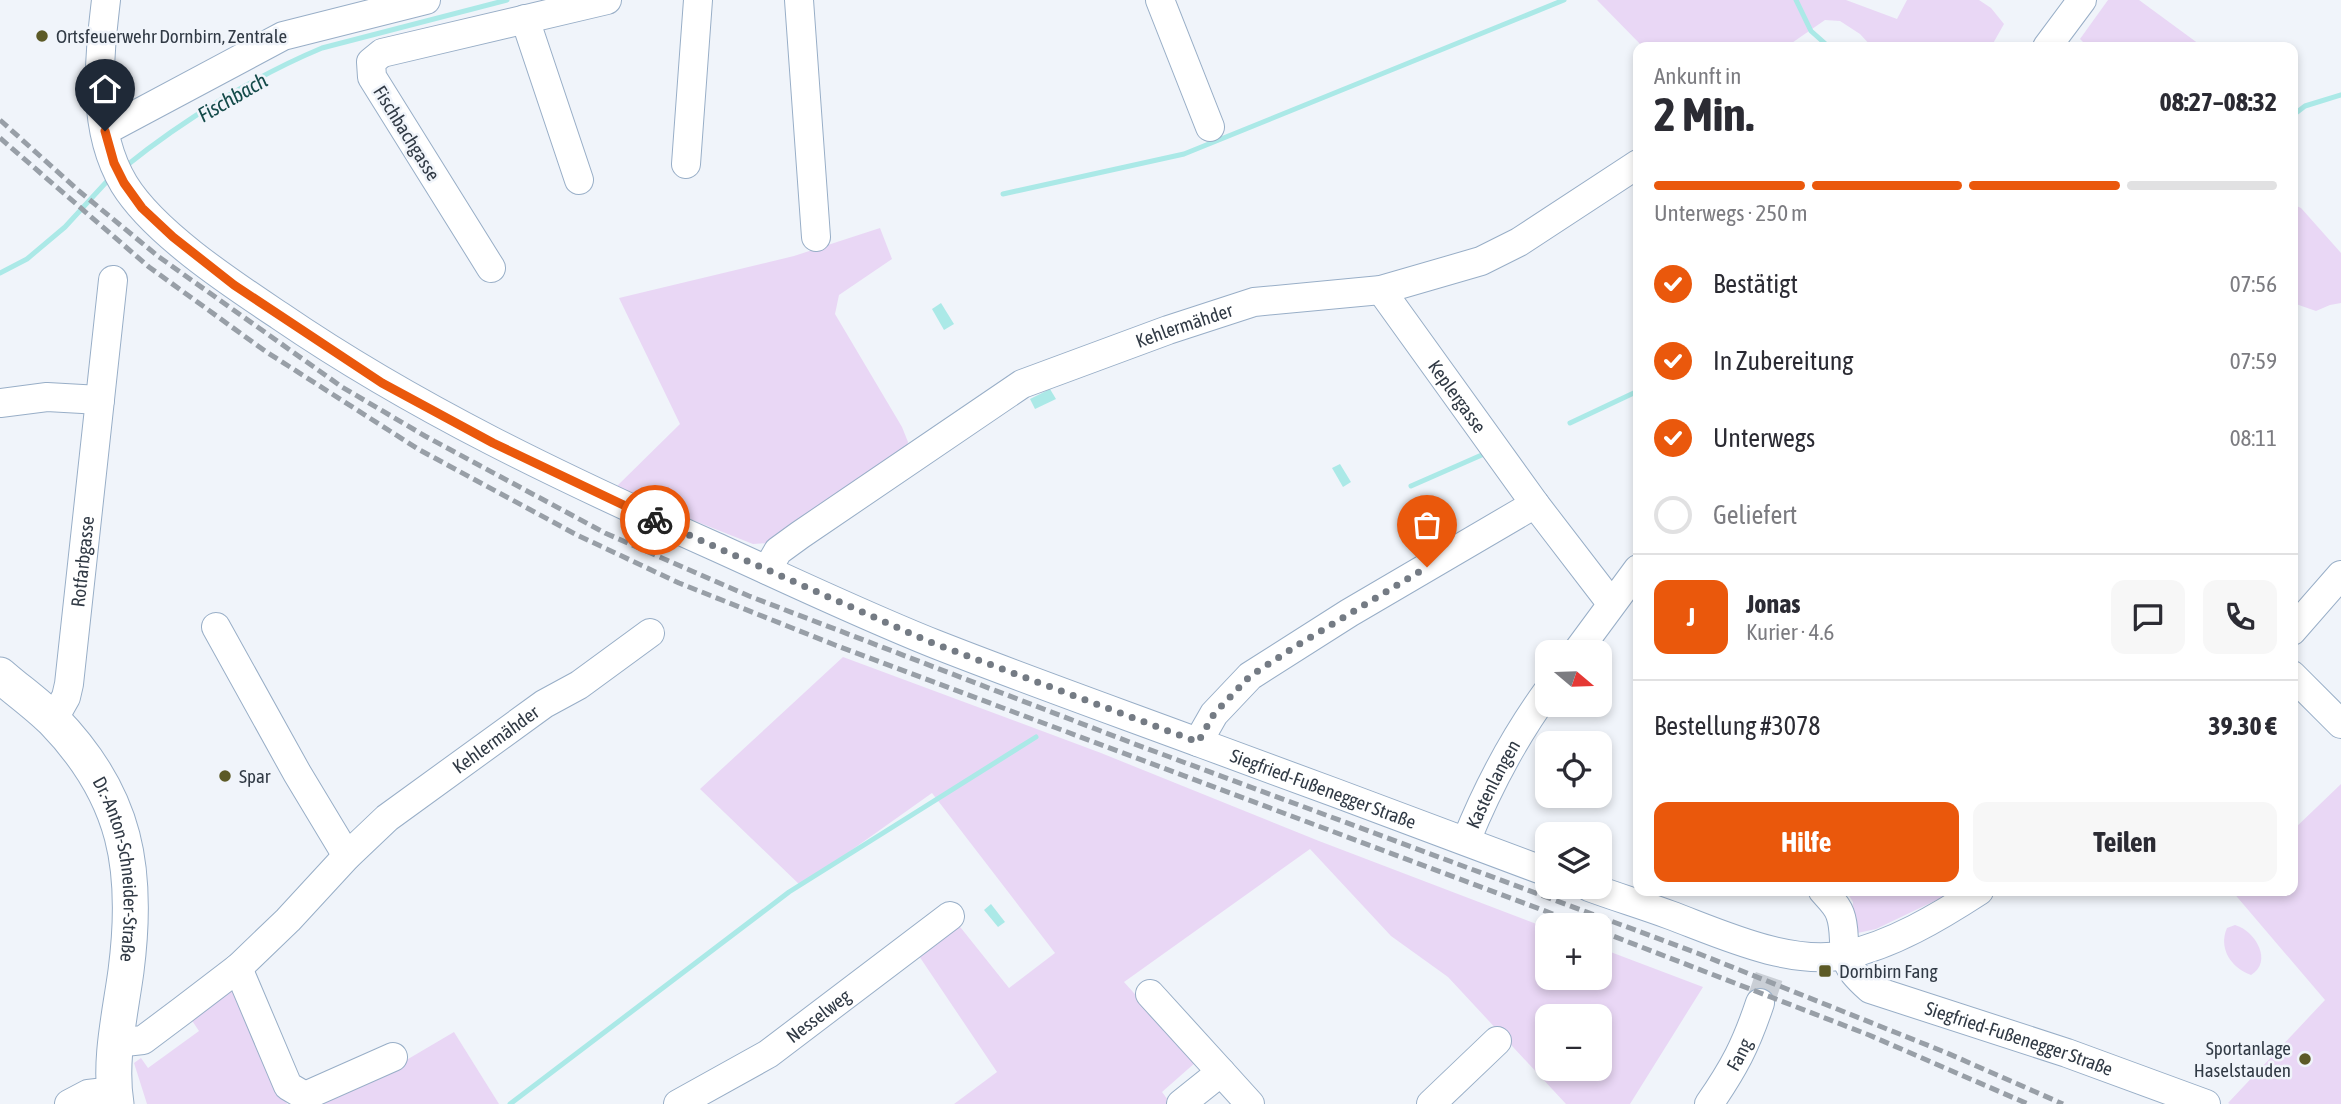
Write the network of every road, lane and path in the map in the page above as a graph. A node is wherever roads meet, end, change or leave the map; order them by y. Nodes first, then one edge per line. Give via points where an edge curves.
1 (106, 0) edge
2 (426, 0) edge
3 (607, 0) edge
4 (698, 0) edge
5 (799, 0) edge
6 (1160, 0) edge
7 (2082, 0) edge
8 (525, 19) junction
9 (2051, 42) edge
10 (1210, 127) dead end
11 (105, 131) junction
12 (686, 164) dead end
13 (1633, 166) edge
14 (579, 180) dead end
15 (816, 237) dead end
16 (491, 268) dead end
17 (113, 280) dead end
18 (1381, 290) junction
19 (100, 400) junction
20 (0, 403) edge
21 (1535, 504) junction
22 (767, 570) junction
23 (1633, 575) edge
24 (2341, 575) edge
25 (1611, 603) junction
26 (2298, 624) edge
27 (216, 626) dead end
28 (650, 633) dead end
29 (1585, 640) edge
30 (0, 675) edge
31 (2298, 681) edge
32 (1535, 711) edge
33 (53, 720) junction
34 (2341, 724) edge
35 (1198, 742) junction
36 (1466, 842) junction
37 (347, 856) junction
38 (1535, 868) edge
39 (1612, 895) edge
40 (1827, 896) edge
41 (1960, 896) edge
42 (950, 916) dead end
43 (1845, 955) junction
44 (238, 968) junction
45 (1150, 993) dead end
46 (1760, 1003) tunnel mouth
47 (1497, 1041) dead end
48 (116, 1043) junction
49 (393, 1057) dead end
50 (1221, 1072) junction
51 (115, 1097) edge
52 (69, 1104) edge
53 (678, 1104) edge
54 (1181, 1104) edge
55 (1250, 1104) edge
56 (1431, 1104) edge
57 (1709, 1104) edge
58 (2206, 1104) edge

1 - 11 street, Siegfried-Fußenegger Straße via 99,85
2 - 11 street via 283,36
3 - 8 street, Fischbachgasse
4 - 12 street
5 - 15 street
6 - 10 street
7 - 9 street
8 - 14 street
8 - 16 street, Fischbachgasse via 382,53 371,62 372,77
11 - 22 street, Siegfried-Fußenegger Straße via 119,173 142,208 234,285 382,383 493,443
13 - 18 street, Kehlermähder via 1499,254
17 - 19 street, Rotfarbgasse
18 - 21 street, Keplergasse
18 - 22 street, Kehlermähder via 1254,302 1022,384 778,551
19 - 20 street via 47,397
19 - 33 street, Rotfarbgasse via 69,684
21 - 25 street, Keplergasse
21 - 35 street via 1250,676 1214,714
22 - 35 street, Siegfried-Fußenegger Straße via 930,642
23 - 25 street
24 - 26 street
25 - 29 street
27 - 37 street
28 - 37 street, Kehlermähder via 426,789
30 - 33 main road, Dr.-Anton-Schneider-Straße
31 - 34 street
32 - 36 street, Kastenlangen via 1482,801
33 - 48 main road, Dr.-Anton-Schneider-Straße via 93,770 125,844 132,895
35 - 36 street, Siegfried-Fußenegger Straße
36 - 38 street, Siegfried-Fußenegger Straße
37 - 44 street, Kehlermähder
39 - 43 street via 1718,934 1774,961
40 - 43 street, Siegfried-Fußenegger Straße via 1839,910
41 - 43 street via 1899,935
42 - 53 street, Nesselweg via 768,1054
43 - 58 street, Siegfried-Fußenegger Straße via 1856,976 1870,989
44 - 48 street, Kehlermähder via 143,1040
44 - 49 street via 288,1086 305,1096
45 - 50 street
46 - 57 street, Fang via 1746,1045
47 - 56 street
48 - 51 main road, Dr.-Anton-Schneider-Straße
50 - 54 street
50 - 55 street
51 - 52 street via 88,1094

